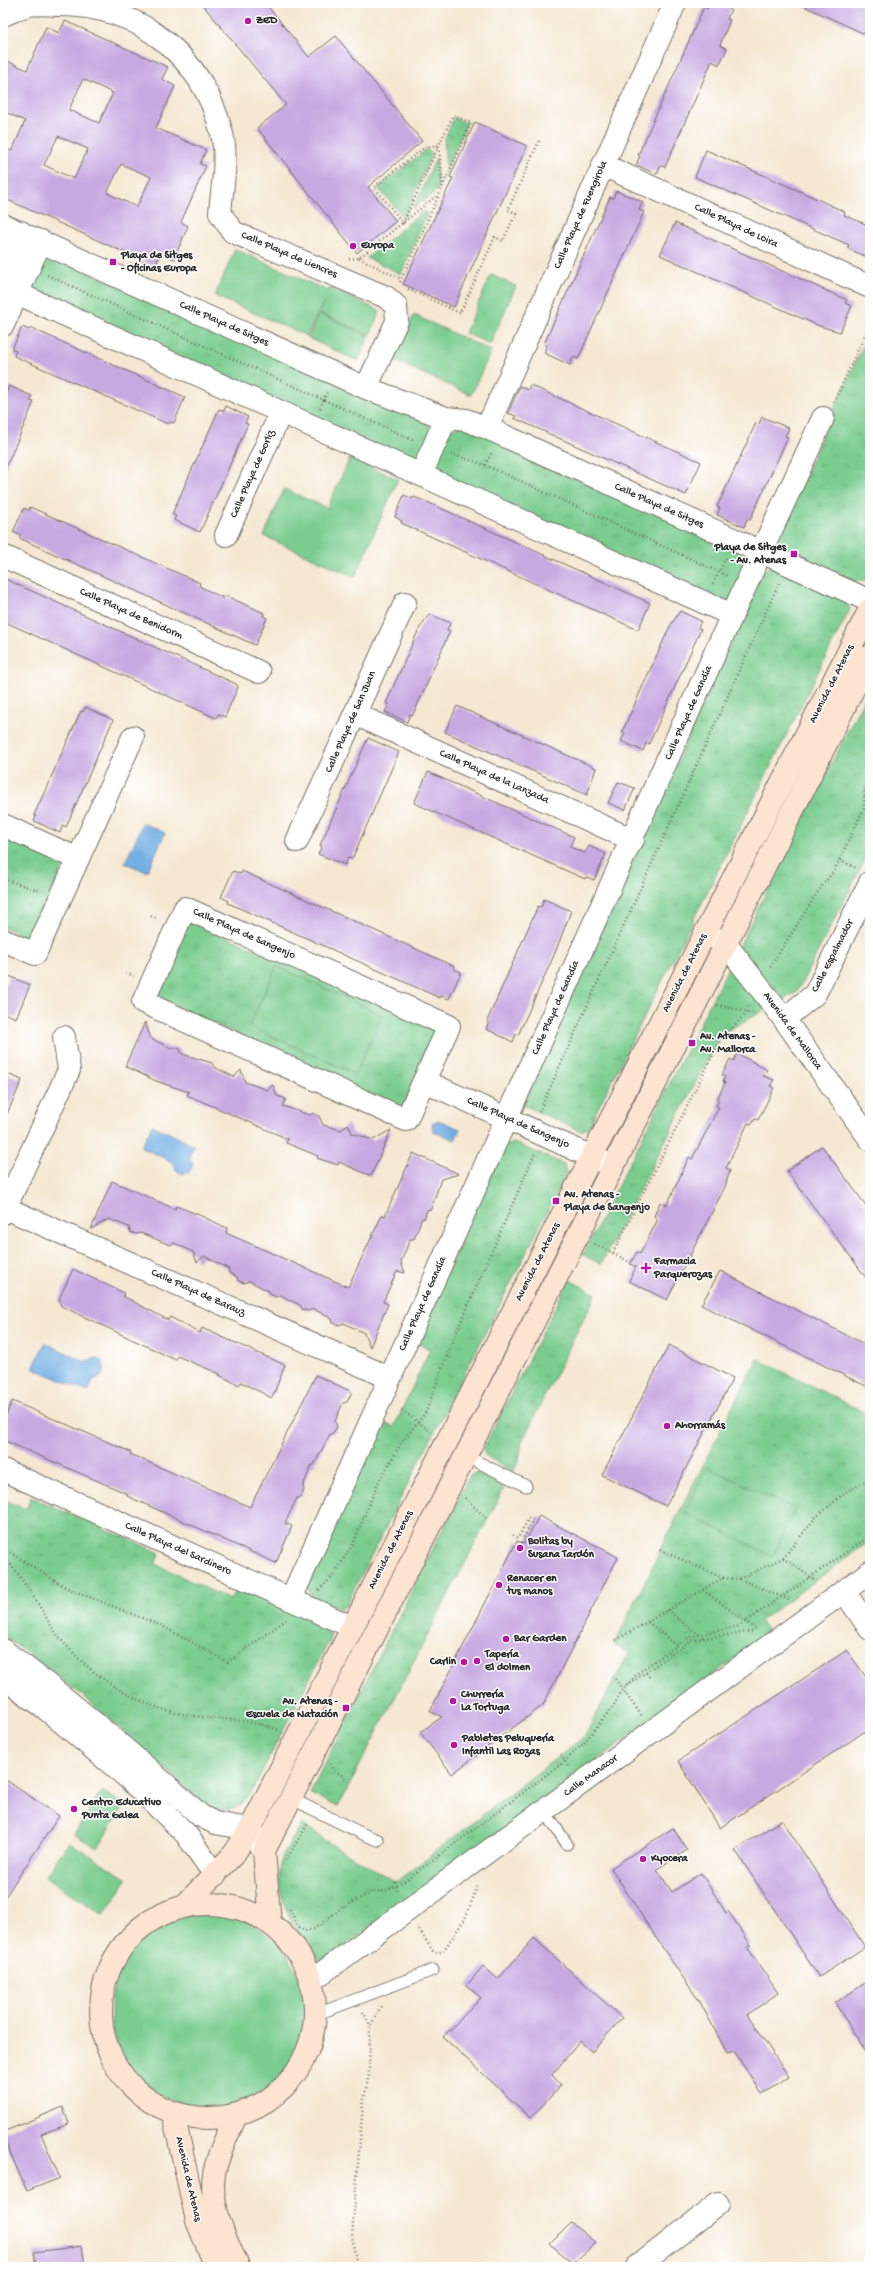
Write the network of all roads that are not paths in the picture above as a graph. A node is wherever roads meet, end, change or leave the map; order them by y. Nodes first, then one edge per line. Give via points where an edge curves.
1 (675, 3) edge
2 (3, 15) edge
3 (603, 165) junction
4 (12, 229) edge
5 (41, 241) junction
6 (3, 273) edge
7 (870, 287) edge
8 (10, 290) edge
9 (3, 325) edge
10 (366, 388) junction
11 (281, 412) junction
12 (446, 418) junction
13 (823, 418) road end
14 (487, 428) junction
15 (421, 475) junction
16 (226, 535) dead end
17 (762, 552) junction
18 (3, 556) edge
19 (870, 601) edge
20 (405, 603) dead end
21 (870, 608) edge
22 (732, 615) junction
23 (870, 656) edge
24 (259, 672) dead end
25 (355, 714) junction
26 (133, 737) dead end
27 (3, 825) edge
28 (633, 840) junction
29 (297, 841) dead end
30 (78, 859) junction
31 (866, 877) edge
32 (705, 933) junction
33 (3, 940) edge
34 (725, 943) junction
35 (784, 1019) junction
36 (64, 1037) dead end
37 (424, 1081) junction
38 (506, 1118) junction
39 (870, 1138) edge
40 (591, 1156) junction
41 (612, 1166) junction
42 (4, 1209) edge
43 (390, 1378) junction
44 (439, 1439) junction
45 (465, 1455) junction
46 (3, 1470) edge
47 (526, 1486) dead end
48 (870, 1572) edge
49 (844, 1591) junction
50 (290, 1608) junction
51 (352, 1627) junction
52 (870, 1629) edge
53 (3, 1650) edge
54 (3, 1677) edge
55 (292, 1798) junction
56 (544, 1810) junction
57 (250, 1829) junction
58 (378, 1840) dead end
59 (567, 1844) dead end
60 (264, 1851) junction
61 (215, 1875) junction
62 (184, 1906) junction
63 (270, 1923) junction
64 (433, 1970) dead end
65 (311, 1981) junction
66 (315, 2015) junction
67 (173, 2113) junction
68 (237, 2114) junction
69 (718, 2204) dead end
70 (216, 2267) edge
71 (239, 2267) edge
72 (637, 2267) edge

1 - 3 street, Calle Playa de Fuengirola
2 - 10 street, Calle Playa de Liencres via 29,5 79,5 124,16 159,34 186,60 209,94 222,135 224,171 220,213 233,232 386,297 396,306 397,321
3 - 7 street, Calle Playa de Loira
3 - 14 street, Calle Playa de Fuengirola
4 - 5 street, Calle Playa de Sitges
4 - 6 street
5 - 8 street
5 - 10 street, Calle Playa de Sitges
8 - 9 street
8 - 11 street
10 - 12 street, Calle Playa de Sitges
11 - 15 street
11 - 16 street, Calle Playa de Gorliz
12 - 14 street, Calle Playa de Sitges via 466,420
12 - 15 street
13 - 17 street, Calle Playa de Gandía
14 - 17 street, Calle Playa de Sitges
15 - 22 street
17 - 19 street, Calle Playa de Sitges
17 - 22 street, Calle Playa de Gandía
18 - 24 street, Calle Playa de Benidorm
20 - 25 street, Calle Playa de San Juan
21 - 32 main road, Avenida de Atenas
22 - 28 street, Calle Playa de Gandía
23 - 34 main road, Avenida de Atenas
25 - 28 street, Calle Playa de la Lanzada
25 - 29 street, Calle Playa de San Juan
26 - 30 street
27 - 30 street
28 - 38 street, Calle Playa de Gandía
30 - 33 street via 35,954
31 - 35 street, Calle Espalmador via 815,994
32 - 34 street, Avenida de Mallorca
32 - 40 main road, Avenida de Atenas
34 - 35 street, Avenida de Mallorca
34 - 41 main road, Avenida de Atenas
35 - 39 street, Avenida de Mallorca
36 - 42 street via 68,1070
37 - 37 street, Calle Playa de Sangenjo via 449,1026 185,908 143,1002 406,1120
37 - 38 street, Calle Playa de Sangenjo
38 - 40 street, Calle Playa de Sangenjo
38 - 43 street, Calle Playa de Gandía
40 - 41 street, Calle Playa de Sangenjo
40 - 44 main road, Avenida de Atenas
41 - 45 main road, Avenida de Atenas
42 - 43 street, Calle Playa de Zarauz
43 - 50 street, Calle Playa de Gandía
44 - 45 lane
44 - 51 main road, Avenida de Atenas
45 - 47 lane
45 - 55 main road, Avenida de Atenas
46 - 50 street, Calle Playa del Sardinero
48 - 49 street, Calle Manacor
49 - 52 street
49 - 56 street, Calle Manacor
50 - 51 street, Calle Playa del Sardinero
51 - 57 main road, Avenida de Atenas
53 - 57 street via 128,1750 201,1816 215,1823
54 - 61 street via 128,1778 186,1834
55 - 58 lane via 365,1836
55 - 60 main road, Avenida de Atenas
56 - 59 lane
56 - 65 street, Calle Manacor
57 - 60 street
57 - 61 main road, Avenida de Atenas via 234,1854
60 - 63 main road
61 - 62 main road, Avenida de Atenas
62 - 63 main road via 220,1904 238,1908
62 - 67 main road via 160,1914 139,1928 126,1942 109,1969 102,1993 101,2018 105,2043 116,2066 150,2102
63 - 65 main road via 299,1954
64 - 66 lane
65 - 66 main road
66 - 68 main road via 307,2051 292,2077 258,2106
67 - 68 main road via 201,2118
67 - 70 main road, Avenida de Atenas via 197,2221
68 - 71 main road, Avenida de Atenas via 220,2152 213,2176 216,2207 227,2244
69 - 72 street

